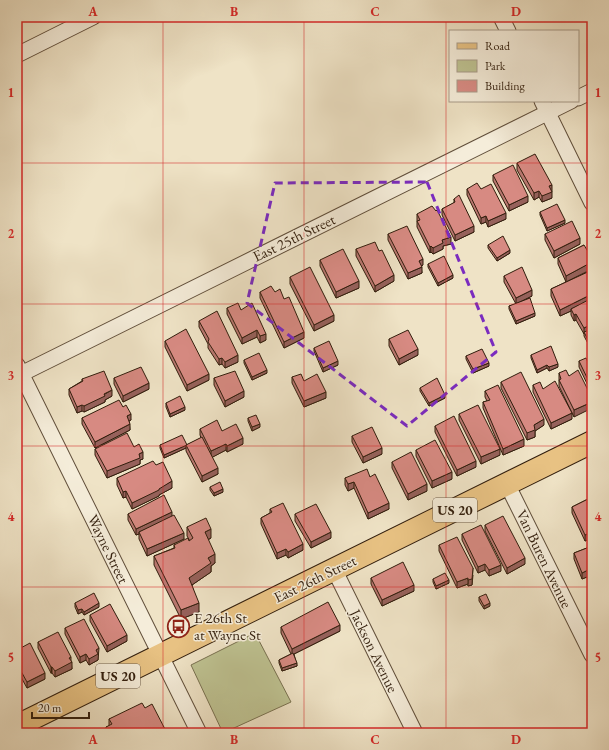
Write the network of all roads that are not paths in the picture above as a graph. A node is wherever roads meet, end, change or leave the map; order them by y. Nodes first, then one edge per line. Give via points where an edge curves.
1 (93, 17) edge
2 (501, 17) edge
3 (508, 30) edge
4 (17, 54) edge
5 (592, 91) edge
6 (579, 98) edge
7 (567, 102) edge
8 (545, 107) edge
9 (592, 203) edge
10 (18, 371) edge
11 (592, 442) edge
12 (507, 484) junction
13 (334, 570) junction
14 (592, 655) edge
15 (160, 656) junction
16 (17, 726) edge
17 (199, 733) edge
18 (415, 733) edge

1 - 4 street
2 - 3 street
5 - 6 street
7 - 8 street, East 25th Street
8 - 9 street
8 - 10 street, East 25th Street
10 - 15 street, Wayne Street
11 - 12 main road, East 26th Street / US 20
12 - 13 main road, East 26th Street / US 20
12 - 14 street, Van Buren Avenue
13 - 15 main road, East 26th Street / US 20
13 - 18 street, Jackson Avenue
15 - 16 main road, East 26th Street / US 20
15 - 17 street, Wayne Street

